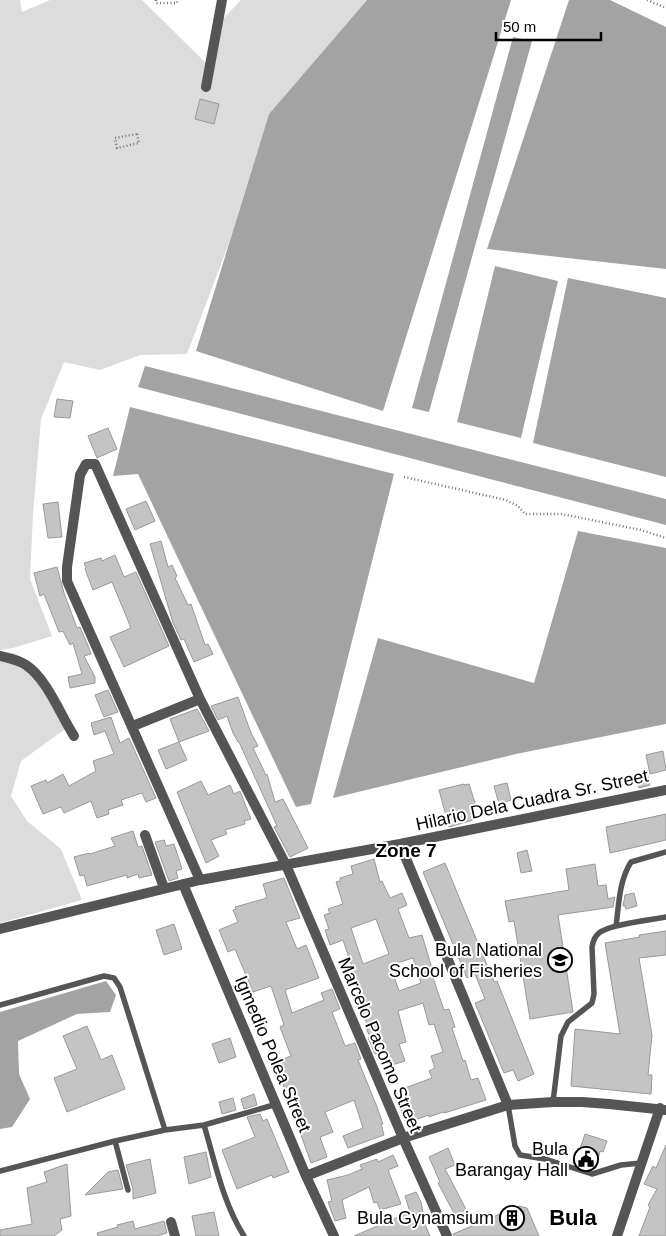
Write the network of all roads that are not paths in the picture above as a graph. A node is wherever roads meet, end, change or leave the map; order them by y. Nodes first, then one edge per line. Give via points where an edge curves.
1 (222, 0) edge
2 (206, 87) dead end
3 (0, 656) edge
4 (200, 699) junction
5 (133, 726) junction
6 (74, 736) dead end
7 (666, 790) edge
8 (145, 835) dead end
9 (400, 844) junction
10 (666, 852) edge
11 (286, 865) junction
12 (200, 880) junction
13 (183, 884) junction
14 (164, 888) junction
15 (666, 917) edge
16 (616, 926) junction
17 (0, 929) edge
18 (0, 1005) edge
19 (553, 1102) junction
20 (277, 1104) junction
21 (508, 1106) junction
22 (663, 1109) edge
23 (204, 1124) junction
24 (165, 1130) junction
25 (403, 1138) junction
26 (115, 1141) junction
27 (641, 1163) junction
28 (0, 1170) edge
29 (306, 1176) junction
30 (128, 1190) dead end
31 (171, 1222) dead end
32 (621, 1235) edge
33 (175, 1236) edge
34 (244, 1236) edge
35 (334, 1236) edge
36 (447, 1236) edge

1 - 2 street
3 - 6 street via 26,665 38,676
4 - 5 street
4 - 5 street, Marcelo Pacomo Street via 95,464 86,464 80,475 67,567 68,581
4 - 11 street, Marcelo Pacomo Street
5 - 12 street
7 - 9 street, Hilario Dela Cuadra Sr. Street
8 - 14 street
9 - 11 street, Hilario Dela Cuadra Sr. Street
9 - 21 street
10 - 16 lane via 631,862 624,873
11 - 12 street, Hilario Dela Cuadra Sr. Street
11 - 25 street, Marcelo Pacomo Street
12 - 13 street, Hilario Dela Cuadra Sr. Street
13 - 14 street, Hilario Dela Cuadra Sr. Street
13 - 20 street, Igmedio Polea Street
14 - 17 street, Hilario Dela Cuadra Sr. Street
15 - 16 lane
16 - 19 lane via 602,931 593,940 592,1003 568,1022 561,1036
18 - 24 lane via 104,976 114,978 120,987
19 - 21 street
19 - 22 street
20 - 23 lane
20 - 29 street, Igmedio Polea Street
21 - 25 street
21 - 27 lane via 514,1146 520,1155 545,1159 592,1174 621,1164
22 - 27 street
23 - 24 lane
23 - 34 lane via 222,1187
24 - 26 lane
25 - 29 street
25 - 36 street, Marcelo Pacomo Street
26 - 28 lane
26 - 30 lane
27 - 32 street
29 - 35 street, Igmedio Polea Street
31 - 33 street

